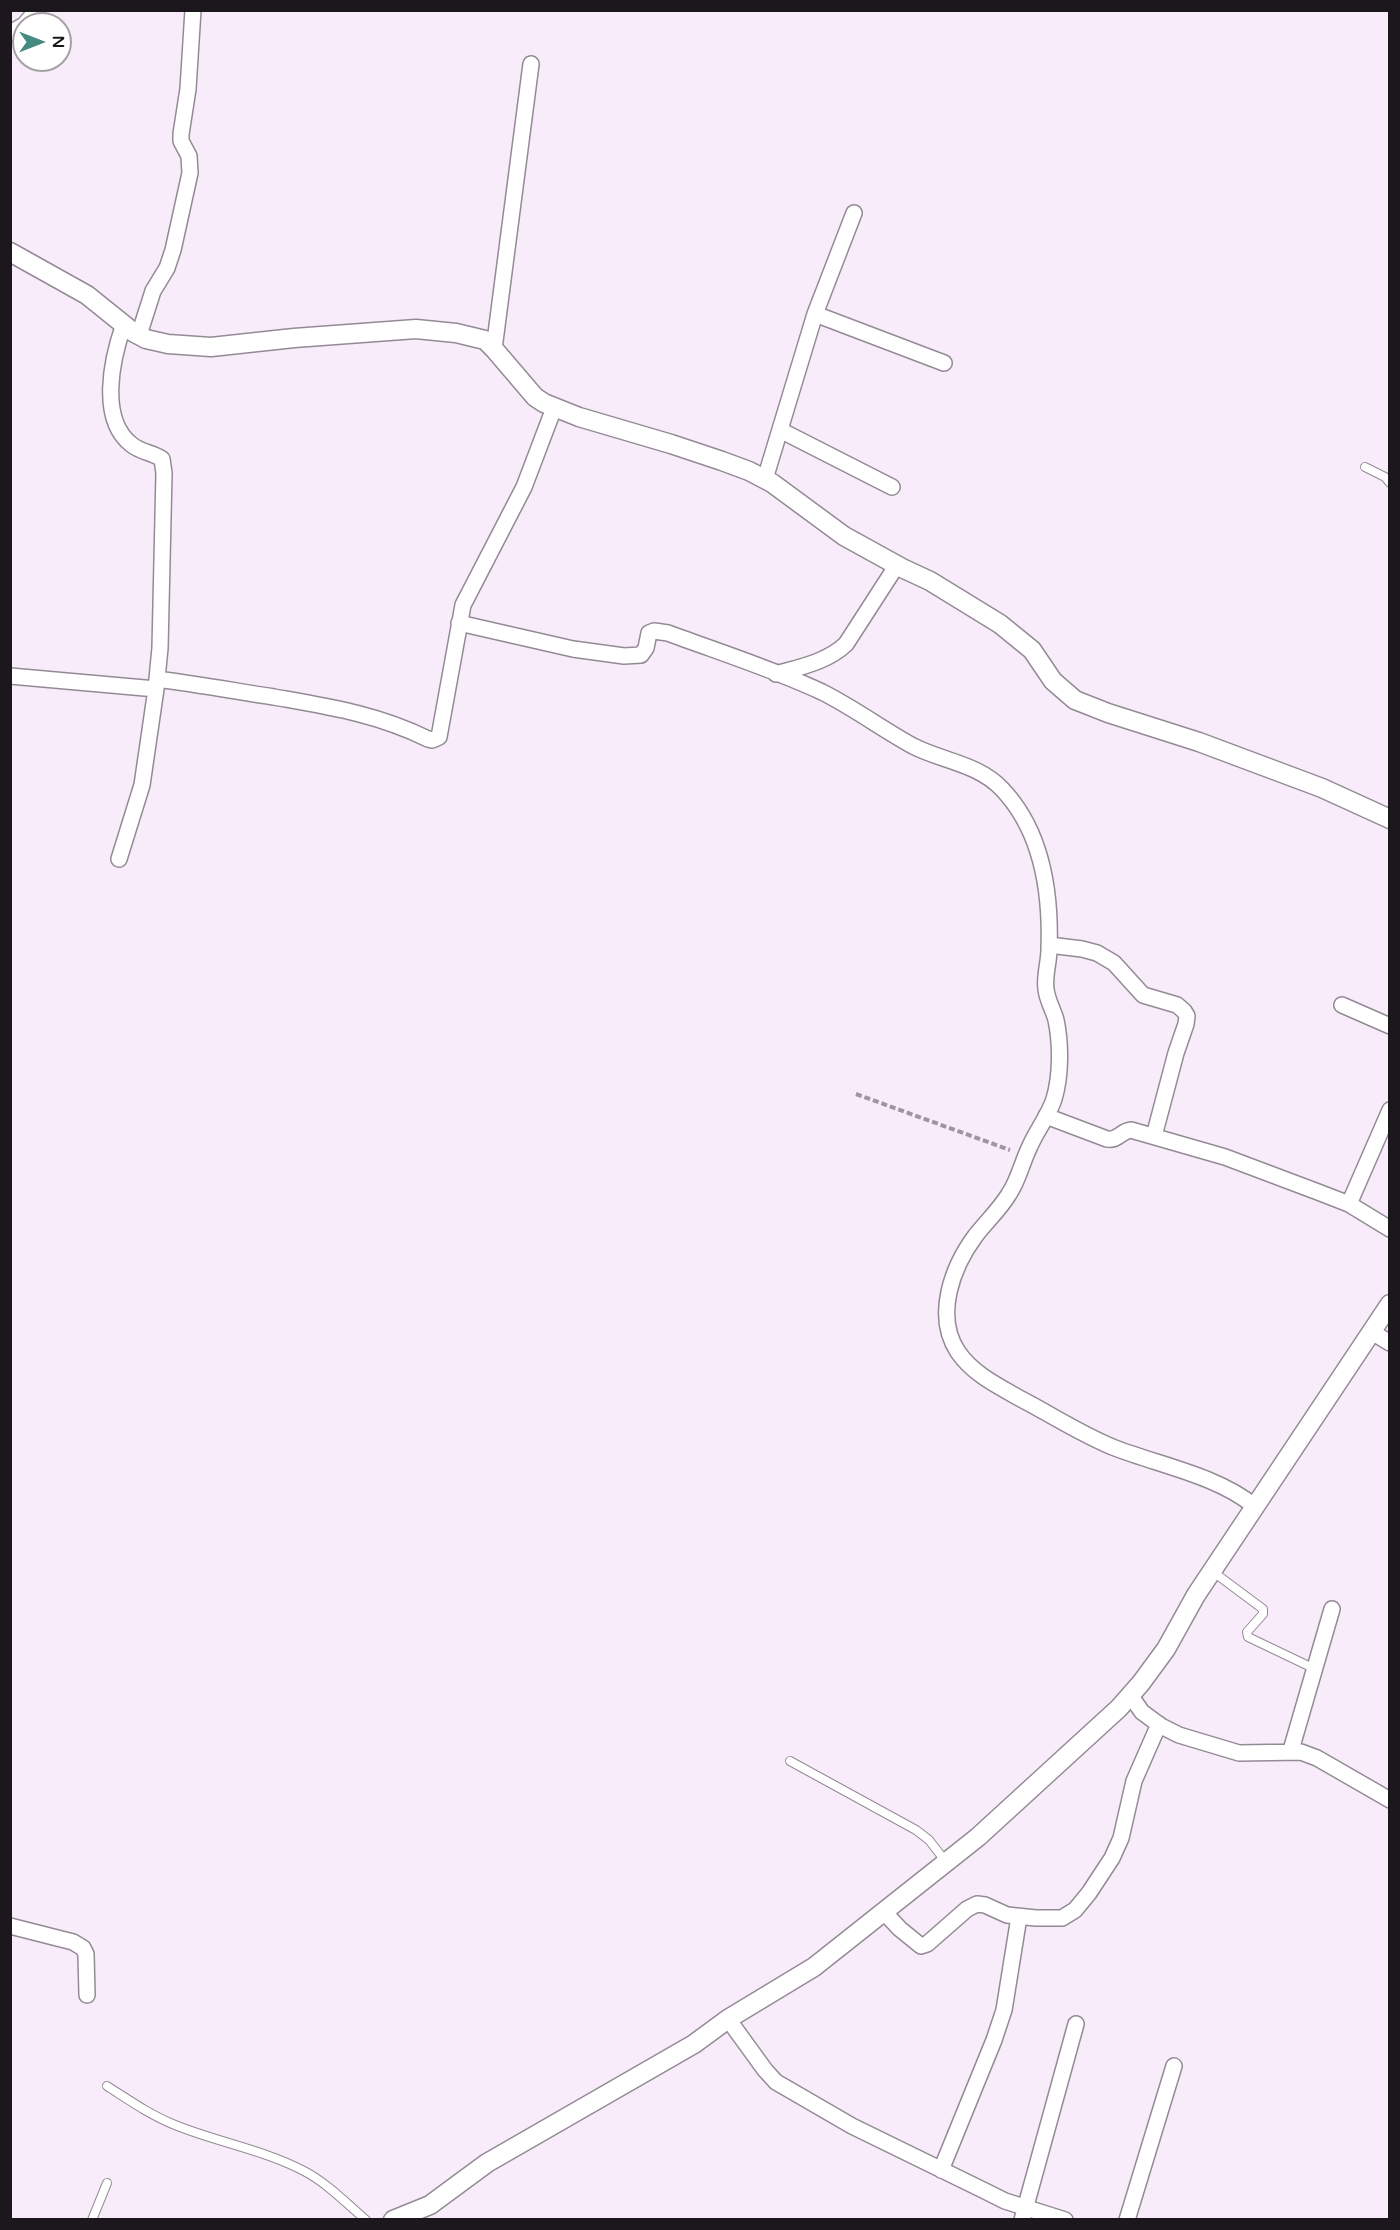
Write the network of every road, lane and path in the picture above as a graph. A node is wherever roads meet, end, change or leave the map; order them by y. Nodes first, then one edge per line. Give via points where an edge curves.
1 (193, 10) edge
2 (531, 64) dead end
3 (854, 213) dead end
4 (10, 252) edge
5 (815, 314) junction
6 (124, 324) junction
7 (139, 335) junction
8 (494, 349) junction
9 (944, 363) dead end
10 (554, 408) junction
11 (780, 430) junction
12 (1365, 467) dead end
13 (765, 479) junction
14 (1389, 483) edge
15 (892, 487) dead end
16 (897, 566) junction
17 (459, 623) junction
18 (776, 674) junction
19 (10, 676) edge
20 (156, 684) junction
21 (1389, 819) edge
22 (119, 859) dead end
23 (1049, 945) junction
24 (1342, 1005) dead end
25 (1389, 1026) edge
26 (856, 1094) dead end
27 (1389, 1110) edge
28 (1046, 1116) junction
29 (1154, 1136) junction
30 (1026, 1156) junction
31 (1349, 1204) junction
32 (1389, 1229) edge
33 (1389, 1304) edge
34 (1372, 1332) junction
35 (1389, 1343) edge
36 (1254, 1506) junction
37 (1220, 1576) junction
38 (1332, 1609) dead end
39 (1315, 1669) junction
40 (1130, 1695) junction
41 (1152, 1719) junction
42 (1291, 1750) junction
43 (790, 1761) dead end
44 (1389, 1800) edge
45 (946, 1862) junction
46 (884, 1912) junction
47 (1019, 1917) junction
48 (10, 1926) edge
49 (87, 1995) dead end
50 (728, 2019) junction
51 (1076, 2024) dead end
52 (1174, 2066) dead end
53 (107, 2086) dead end
54 (941, 2170) junction
55 (107, 2183) dead end
56 (1024, 2213) edge
57 (92, 2220) edge
58 (366, 2220) edge
59 (393, 2220) edge
60 (1065, 2220) edge
61 (1127, 2220) edge

1 - 7 street via 181,134 190,173 168,268 153,291
2 - 8 street
3 - 5 street
4 - 6 street via 87,295
5 - 9 street
5 - 11 street
6 - 7 street
6 - 20 street via 111,367 116,420 133,446 158,457 164,464
7 - 8 street via 168,345 211,347 416,329 473,336
8 - 10 street via 535,397
10 - 13 street via 671,444
10 - 17 street via 524,487 467,594
11 - 13 street
11 - 15 street
12 - 14 lane
13 - 16 street via 844,536
16 - 18 street via 838,652
16 - 21 street via 966,602 1019,638 1053,681 1075,700 1322,788
17 - 18 street via 573,649 624,656 641,655 649,633 659,631
17 - 20 street via 440,733 432,740 381,719 344,710 199,684
18 - 23 street via 820,691 915,747 982,774 1002,788 1027,825 1038,851 1047,894
19 - 20 street
20 - 22 street via 142,785
23 - 28 street via 1045,984 1056,1022 1058,1056 1055,1096
23 - 29 street via 1096,953 1114,963 1143,995 1177,1005 1187,1016
24 - 25 street
26 - 30 path
27 - 31 street
28 - 29 street via 1110,1140 1131,1130
28 - 30 street
29 - 31 street via 1226,1157
30 - 36 street via 1015,1184 974,1238 955,1274 946,1317 958,1352 984,1377 1082,1431 1112,1446 1228,1488
31 - 32 street
33 - 34 street
34 - 35 street
34 - 36 street
36 - 37 street
37 - 39 lane via 1263,1612 1247,1632 1248,1637
37 - 40 street
38 - 39 street
39 - 42 street
40 - 41 street
40 - 45 street
41 - 42 street via 1194,1740 1239,1753
41 - 47 street via 1125,1827 1112,1858 1089,1893 1062,1918
42 - 44 street via 1317,1758
43 - 45 lane via 916,1830
45 - 46 street
46 - 47 street via 918,1945 927,1944 972,1905 981,1904
46 - 50 street via 813,1967
47 - 54 street via 1004,2010
48 - 49 street via 83,1948
50 - 54 street via 776,2082 852,2126
50 - 59 street via 694,2044 487,2163 430,2205
51 - 56 street
52 - 61 street
53 - 58 lane via 174,2124 307,2172
54 - 56 street
55 - 57 lane
56 - 60 street

